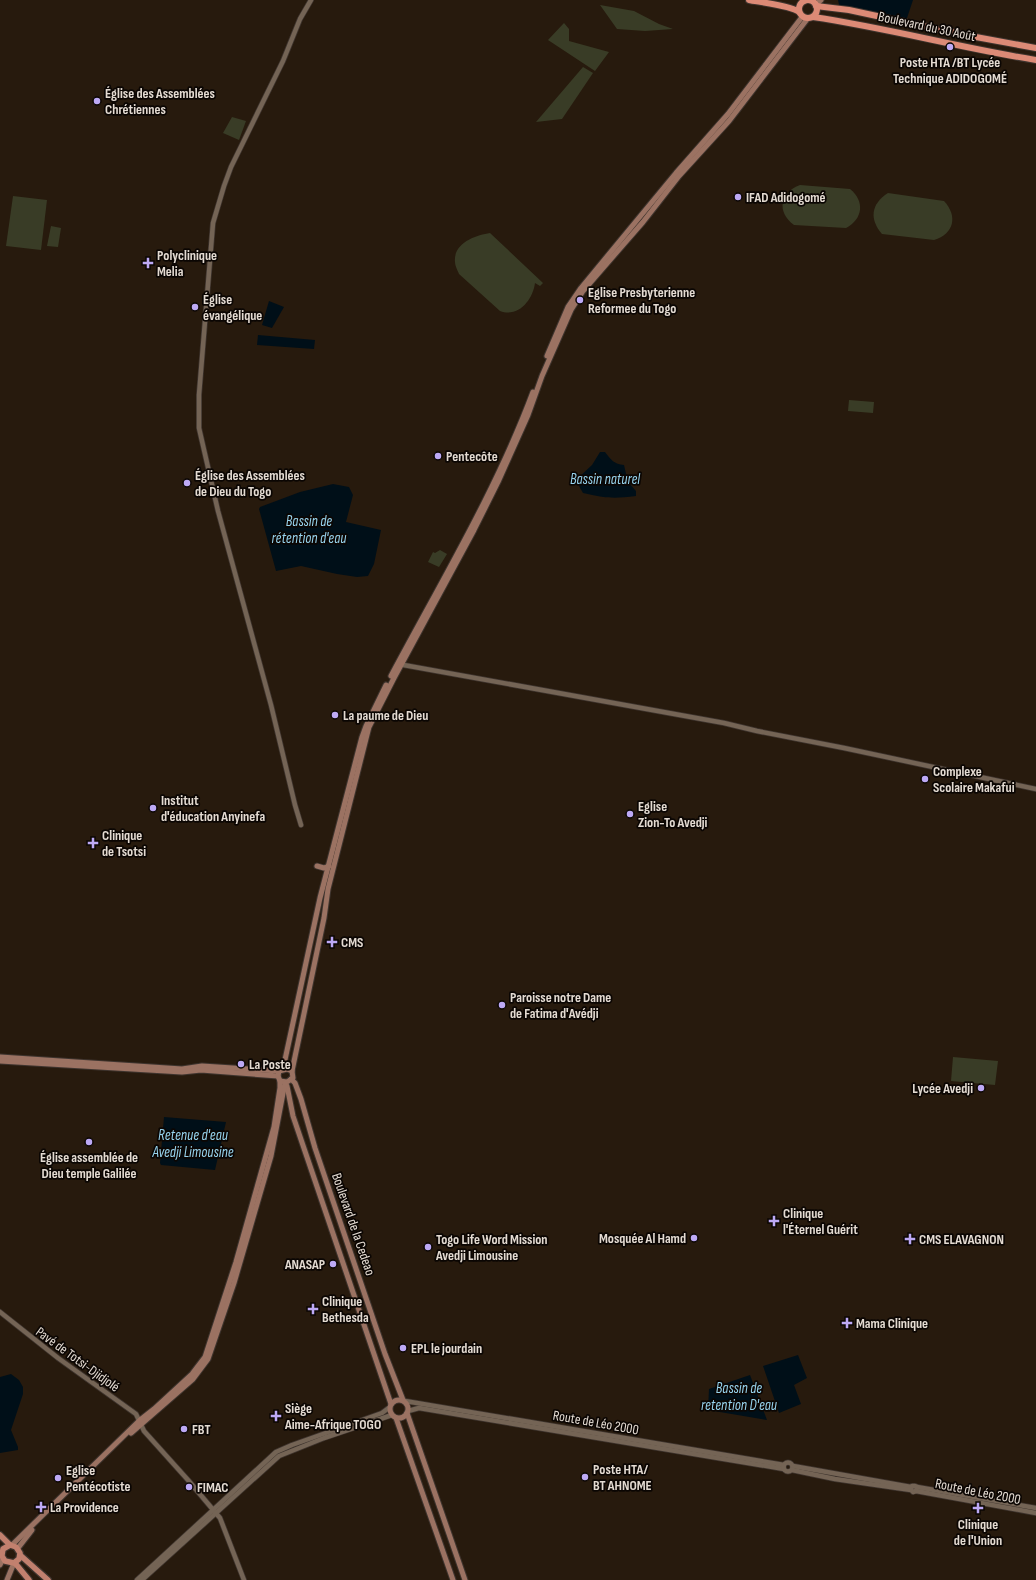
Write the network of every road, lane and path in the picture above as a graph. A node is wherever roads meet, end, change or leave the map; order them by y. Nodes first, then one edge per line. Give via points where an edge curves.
1 (311, 0) edge
2 (749, 0) edge
3 (769, 0) edge
4 (821, 0) edge
5 (803, 2) edge
6 (816, 5) junction
7 (806, 16) junction
8 (980, 38) junction
9 (1036, 48) edge
10 (978, 50) junction
11 (1036, 60) edge
12 (399, 665) junction
13 (1036, 789) edge
14 (301, 825) dead end
15 (317, 866) dead end
16 (329, 866) junction
17 (0, 1057) edge
18 (0, 1061) edge
19 (292, 1071) junction
20 (283, 1077) junction
21 (290, 1106) junction
22 (281, 1107) junction
23 (0, 1312) edge
24 (404, 1400) junction
25 (391, 1406) junction
26 (408, 1412) junction
27 (394, 1416) junction
28 (140, 1422) junction
29 (784, 1467) junction
30 (792, 1468) junction
31 (917, 1489) junction
32 (1036, 1508) edge
33 (214, 1511) junction
34 (1036, 1513) edge
35 (0, 1535) edge
36 (14, 1546) junction
37 (2, 1556) edge
38 (20, 1556) junction
39 (14, 1563) junction
40 (0, 1565) edge
41 (7, 1580) edge
42 (29, 1580) edge
43 (48, 1580) edge
44 (137, 1580) edge
45 (142, 1580) edge
46 (244, 1580) edge
47 (453, 1580) edge
48 (465, 1580) edge

1 - 14 street via 232,167 216,211 199,395 199,428 216,503
2 - 7 highway, Boulevard du 30 Août via 797,10
3 - 5 highway via 791,4
4 - 6 main road
5 - 6 highway, Boulevard du 30 Août via 810,0
5 - 7 highway
6 - 7 highway via 816,12
6 - 8 highway, Boulevard du 30 Août
7 - 10 highway, Boulevard du 30 Août via 875,27
7 - 12 main road via 729,121 679,176 583,291 571,310 498,482
8 - 9 highway, Boulevard du 30 Août
8 - 10 highway
10 - 11 highway, Boulevard du 30 Août
12 - 13 street via 724,722 764,733
12 - 16 main road via 366,726
12 - 19 main road via 365,740 328,889
15 - 16 main road
16 - 20 main road
17 - 20 main road via 182,1069 202,1066
18 - 20 main road via 182,1072 201,1070
19 - 20 main road via 290,1069
19 - 20 main road via 293,1078
20 - 21 main road, Boulevard de la Cedeao
20 - 22 main road
20 - 24 main road, Boulevard de la Cedeao via 295,1083 301,1099 315,1148 385,1354
20 - 28 main road via 274,1127 236,1262 205,1357 188,1378
21 - 22 main road
21 - 25 main road, Boulevard de la Cedeao
22 - 28 main road via 271,1156 236,1277 208,1359 193,1379
23 - 28 street, Pavé de Totsi-Djidjolé via 136,1414
24 - 25 main road via 395,1400
24 - 26 main road
24 - 29 street, Route de Léo 2000
25 - 27 main road
25 - 33 street via 382,1413 282,1449
26 - 27 main road via 403,1418
26 - 29 street, Route de Léo 2000 via 418,1408
26 - 48 main road
27 - 33 street via 285,1453
27 - 47 main road
28 - 33 street, Pavé de Totsi-Djidjolé via 144,1431
28 - 36 main road
29 - 30 street via 788,1471
29 - 30 street via 789,1462
30 - 31 street, Route de Léo 2000 via 911,1489 913,1492
31 - 32 street
31 - 34 street, Route de Léo 2000
33 - 44 street
33 - 45 street
33 - 46 street, Pavé de Totsi-Djidjolé via 225,1529
35 - 36 main road
36 - 37 main road via 3,1549
36 - 38 main road
37 - 39 main road via 7,1562
37 - 40 main road
38 - 39 main road
38 - 43 main road
39 - 41 main road
39 - 42 main road

